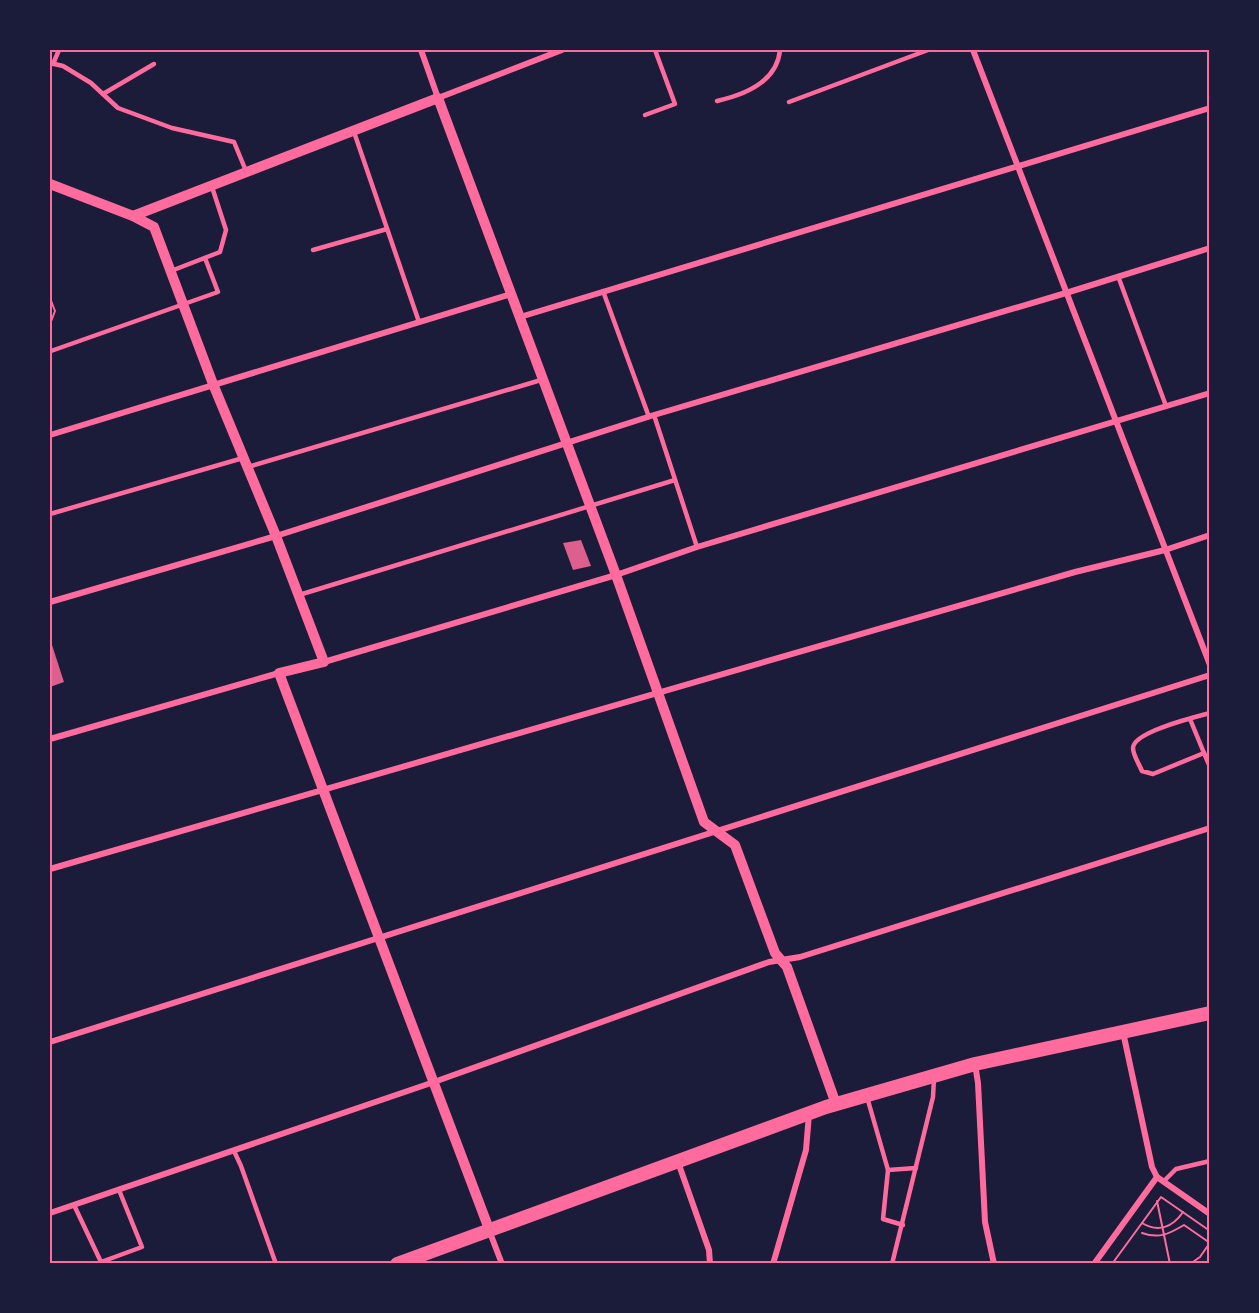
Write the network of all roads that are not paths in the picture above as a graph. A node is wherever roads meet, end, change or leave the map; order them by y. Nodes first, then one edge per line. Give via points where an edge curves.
1 (59, 50) edge
2 (421, 50) edge
3 (562, 50) edge
4 (654, 50) edge
5 (780, 50) edge
6 (928, 50) edge
7 (973, 50) edge
8 (51, 63) edge
9 (154, 64) dead end
10 (103, 94) junction
11 (438, 98) junction
12 (717, 101) dead end
13 (789, 102) dead end
14 (1209, 108) edge
15 (645, 115) dead end
16 (353, 131) junction
17 (1018, 165) junction
18 (246, 171) junction
19 (50, 184) edge
20 (211, 185) junction
21 (133, 216) junction
22 (387, 229) junction
23 (1209, 248) edge
24 (313, 250) dead end
25 (205, 258) junction
26 (171, 271) junction
27 (1118, 276) junction
28 (603, 291) junction
29 (1066, 293) junction
30 (511, 294) junction
31 (184, 305) junction
32 (520, 317) junction
33 (420, 322) junction
34 (51, 351) edge
35 (542, 380) junction
36 (213, 384) junction
37 (1209, 393) edge
38 (1166, 406) junction
39 (652, 416) junction
40 (1116, 421) junction
41 (50, 435) edge
42 (567, 443) junction
43 (246, 463) junction
44 (675, 480) junction
45 (590, 506) junction
46 (50, 514) edge
47 (1209, 535) edge
48 (276, 536) junction
49 (697, 547) junction
50 (1166, 550) junction
51 (616, 575) junction
52 (299, 595) junction
53 (50, 602) edge
54 (324, 662) junction
55 (1209, 665) edge
56 (279, 673) junction
57 (1209, 675) edge
58 (658, 694) junction
59 (1209, 713) edge
60 (1190, 719) junction
61 (50, 739) edge
62 (1204, 753) junction
63 (1209, 767) edge
64 (324, 791) junction
65 (1209, 828) edge
66 (716, 830) junction
67 (50, 869) edge
68 (379, 937) junction
69 (781, 960) junction
70 (1209, 1013) edge
71 (1123, 1032) junction
72 (50, 1042) edge
73 (975, 1064) junction
74 (933, 1075) junction
75 (434, 1082) junction
76 (867, 1095) junction
77 (836, 1104) junction
78 (809, 1114) junction
79 (234, 1151) junction
80 (678, 1161) junction
81 (1209, 1161) edge
82 (916, 1168) junction
83 (888, 1170) junction
84 (1157, 1177) junction
85 (1164, 1181) junction
86 (119, 1190) junction
87 (74, 1205) junction
88 (50, 1214) edge
89 (1209, 1214) edge
90 (903, 1225) junction
91 (489, 1229) junction
92 (276, 1263) edge
93 (397, 1263) edge
94 (502, 1263) edge
95 (710, 1263) edge
96 (773, 1263) edge
97 (892, 1263) edge
98 (994, 1263) edge
99 (1094, 1263) edge

1 - 8 lane
2 - 11 street
3 - 11 street
4 - 15 lane via 675,104
5 - 12 lane via 770,73 757,87
6 - 13 lane
7 - 17 street
8 - 10 lane via 63,66
9 - 10 lane
10 - 18 lane via 118,108 161,124 234,142
11 - 16 street
11 - 30 street
14 - 17 street
16 - 18 street
16 - 22 lane
17 - 28 street
17 - 29 street
18 - 20 street
19 - 21 street
20 - 21 street
20 - 25 lane via 226,230 220,252
21 - 26 street via 154,227
22 - 24 lane
22 - 33 lane
23 - 27 street
25 - 26 lane
25 - 31 lane via 218,292
26 - 31 street
27 - 29 street
27 - 38 lane
28 - 32 street
28 - 39 lane
29 - 39 street
29 - 40 street
30 - 32 street
30 - 33 street
31 - 34 lane
31 - 36 street
32 - 35 street
33 - 36 street
35 - 42 street
35 - 43 lane
36 - 41 street
36 - 43 street
37 - 38 street
38 - 40 street
39 - 42 street
39 - 44 lane
40 - 49 street
40 - 50 street
42 - 45 street
42 - 48 street
43 - 46 lane
43 - 48 street
44 - 45 lane
44 - 49 lane
45 - 51 street
45 - 52 lane
47 - 50 street
48 - 52 street
48 - 53 street
49 - 51 street
50 - 55 street
50 - 58 street via 1075,572
51 - 54 street
51 - 58 street
52 - 54 street
54 - 56 street
56 - 61 street
56 - 64 street
57 - 66 street
58 - 64 street
58 - 66 street via 704,822
59 - 60 lane
60 - 62 lane
60 - 62 lane via 1142,735 1136,741 1133,748 1142,771 1153,774
62 - 63 lane
64 - 67 street
64 - 68 street
65 - 69 street
66 - 68 street
66 - 69 street via 735,844
68 - 72 street
68 - 75 street
69 - 75 street
69 - 77 street via 787,967
70 - 71 main road
71 - 73 main road
71 - 84 street
73 - 74 main road
73 - 98 street via 985,1222
74 - 76 main road
74 - 82 lane via 933,1097
75 - 79 street
75 - 91 street
76 - 77 main road
76 - 83 lane
77 - 78 main road
78 - 80 main road
78 - 96 street via 806,1150
79 - 86 street
79 - 92 lane
80 - 91 main road
80 - 95 street via 710,1250
81 - 85 lane via 1176,1169
82 - 83 lane
82 - 90 lane
83 - 90 lane via 883,1219
84 - 85 street
84 - 99 street
85 - 89 street
86 - 87 street
86 - 87 lane via 142,1247 101,1262
87 - 88 street
90 - 97 lane
91 - 93 main road
91 - 94 street

